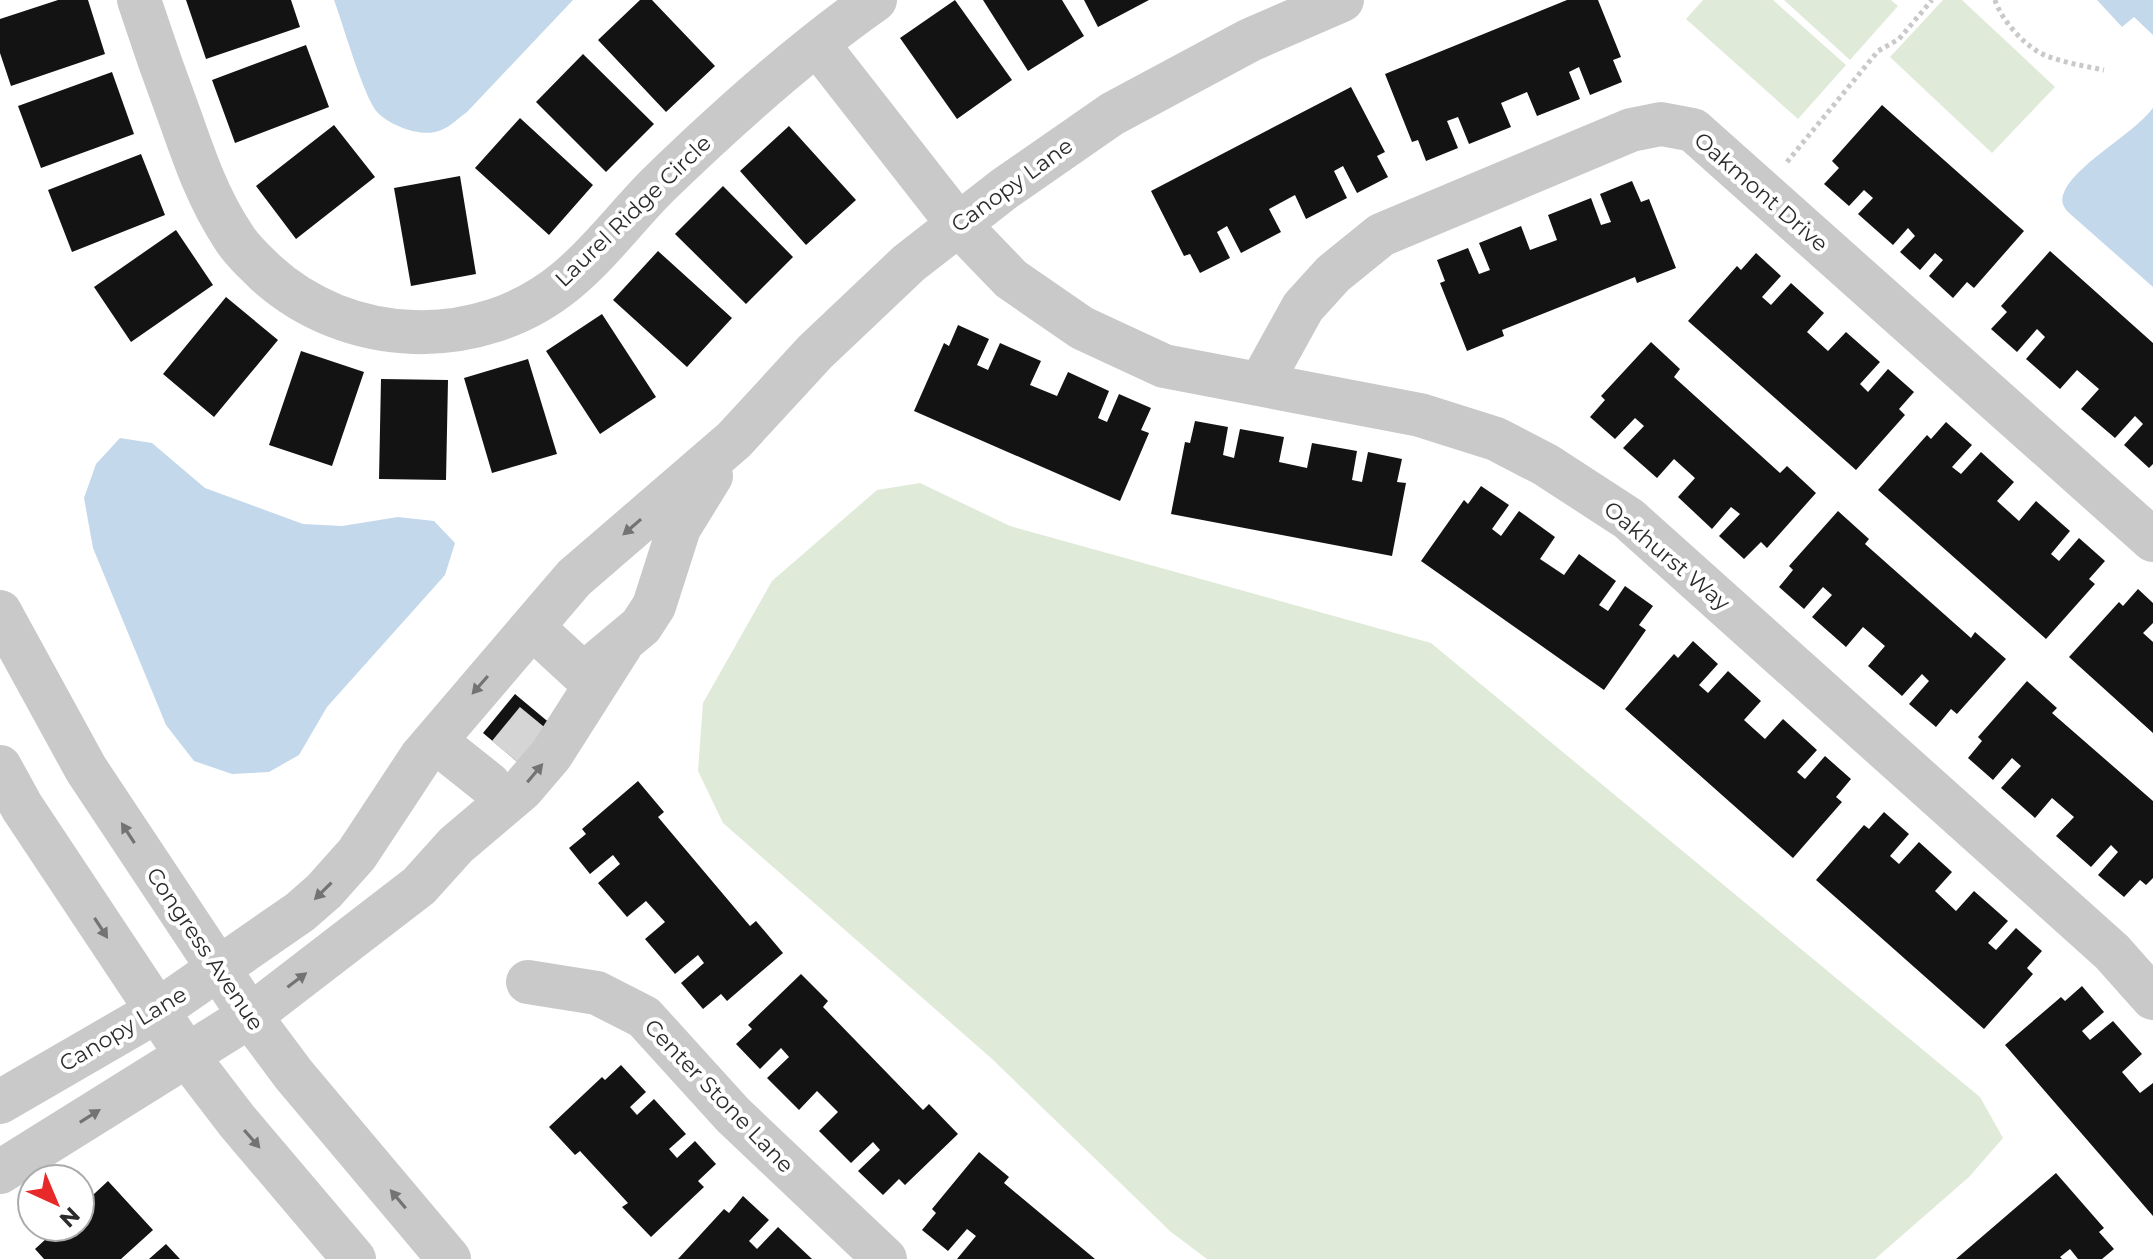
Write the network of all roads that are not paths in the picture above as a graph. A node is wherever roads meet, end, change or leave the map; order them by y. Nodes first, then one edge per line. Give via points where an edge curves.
1 (139, 0) edge
2 (875, 0) edge
3 (1342, 0) edge
4 (818, 45) junction
5 (958, 224) junction
6 (1261, 383) junction
7 (734, 440) junction
8 (2153, 540) edge
9 (0, 612) edge
10 (532, 627) junction
11 (621, 645) junction
12 (583, 674) junction
13 (541, 716) tunnel mouth
14 (435, 741) junction
15 (0, 767) edge
16 (456, 845) junction
17 (217, 970) junction
18 (528, 982) dead end
19 (2153, 998) edge
20 (157, 1011) junction
21 (250, 1016) junction
22 (188, 1057) junction
23 (2, 1101) edge
24 (18, 1161) edge
25 (354, 1259) edge
26 (449, 1259) edge
27 (885, 1259) edge

1 - 4 street, Laurel Ridge Circle via 196,164 234,239 275,281 308,303 342,319 404,333 472,327 511,313 564,282 704,141
2 - 4 street, Laurel Ridge Circle
3 - 5 street, Canopy Lane via 1250,40 1112,114
4 - 5 street
5 - 6 street, Oakhurst Way via 1011,279 1082,328 1164,366
5 - 7 street, Canopy Lane via 853,314
6 - 8 street, Oakmont Drive via 1303,307 1381,235 1631,130 1661,124 1693,130
6 - 19 street, Oakhurst Way via 1420,415 1496,439 1629,519 2112,952
7 -> 10 street, Canopy Lane via 574,578
7 - 11 street, Canopy Lane via 679,528 654,606
17 -> 9 street, Congress Avenue via 86,769
10 - 12 street
10 -> 14 street, Canopy Lane
11 - 12 street, Canopy Lane
16 -> 11 street, Canopy Lane via 522,789 551,755
12 - 13 street, Canopy Lane
14 - 16 street, Canopy Lane via 499,770 468,814
14 -> 17 street, Canopy Lane via 357,854 324,891
15 -> 20 street
21 -> 16 street, Canopy Lane via 419,886
17 - 20 street, Canopy Lane
17 - 21 street, Congress Avenue
18 - 27 street, Center Stone Lane via 597,993 644,1017 733,1115
20 - 22 street
20 - 23 street, Canopy Lane
21 - 22 street, Canopy Lane
26 -> 21 street, Congress Avenue
24 -> 22 street, Canopy Lane
22 -> 25 street
23 - 24 street

